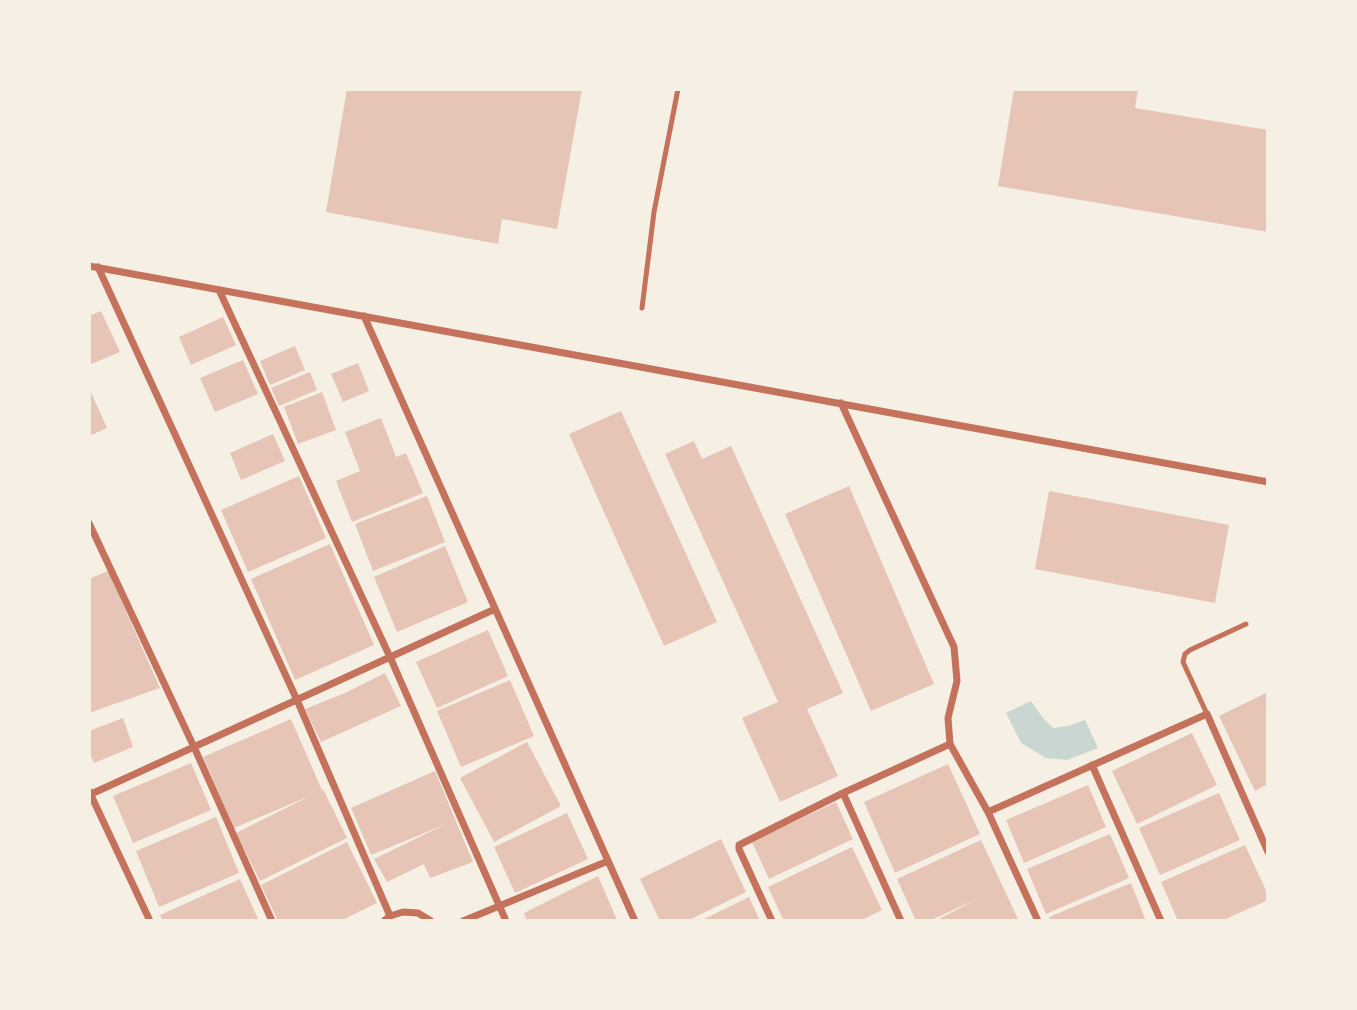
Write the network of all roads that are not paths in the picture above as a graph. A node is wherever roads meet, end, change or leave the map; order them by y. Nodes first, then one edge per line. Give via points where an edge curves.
1 (678, 89) edge
2 (89, 266) edge
3 (98, 267) junction
4 (219, 290) junction
5 (642, 308) dead end
6 (363, 316) junction
7 (841, 403) junction
8 (1268, 482) edge
9 (89, 523) edge
10 (495, 610) junction
11 (1246, 624) dead end
12 (390, 657) junction
13 (297, 700) junction
14 (1207, 714) junction
15 (950, 744) junction
16 (194, 747) junction
17 (1092, 765) junction
18 (90, 793) edge
19 (844, 793) junction
20 (988, 812) junction
21 (1268, 852) edge
22 (608, 861) junction
23 (499, 905) junction
24 (387, 918) edge
25 (150, 921) edge
26 (272, 921) edge
27 (431, 921) edge
28 (463, 921) edge
29 (506, 921) edge
30 (635, 921) edge
31 (772, 921) edge
32 (901, 921) edge
33 (1038, 921) edge
34 (1161, 921) edge

1 - 5 lane via 654,212
2 - 3 street
3 - 4 street
3 - 13 street
4 - 6 street
4 - 12 street
6 - 7 street
6 - 10 street
7 - 8 street
7 - 15 street via 954,647 957,681 948,718
9 - 16 street
10 - 12 street
10 - 22 street
11 - 14 lane via 1185,654 1183,662
12 - 13 street
12 - 23 street
13 - 16 street
13 - 24 street
14 - 17 street
14 - 21 street
15 - 19 street
15 - 20 street
16 - 18 street
16 - 26 street
17 - 20 street
17 - 34 street
18 - 25 street
19 - 31 street via 739,845
19 - 32 street
20 - 33 street
22 - 23 street
22 - 30 street
23 - 28 street
23 - 29 street
24 - 27 street via 418,913

